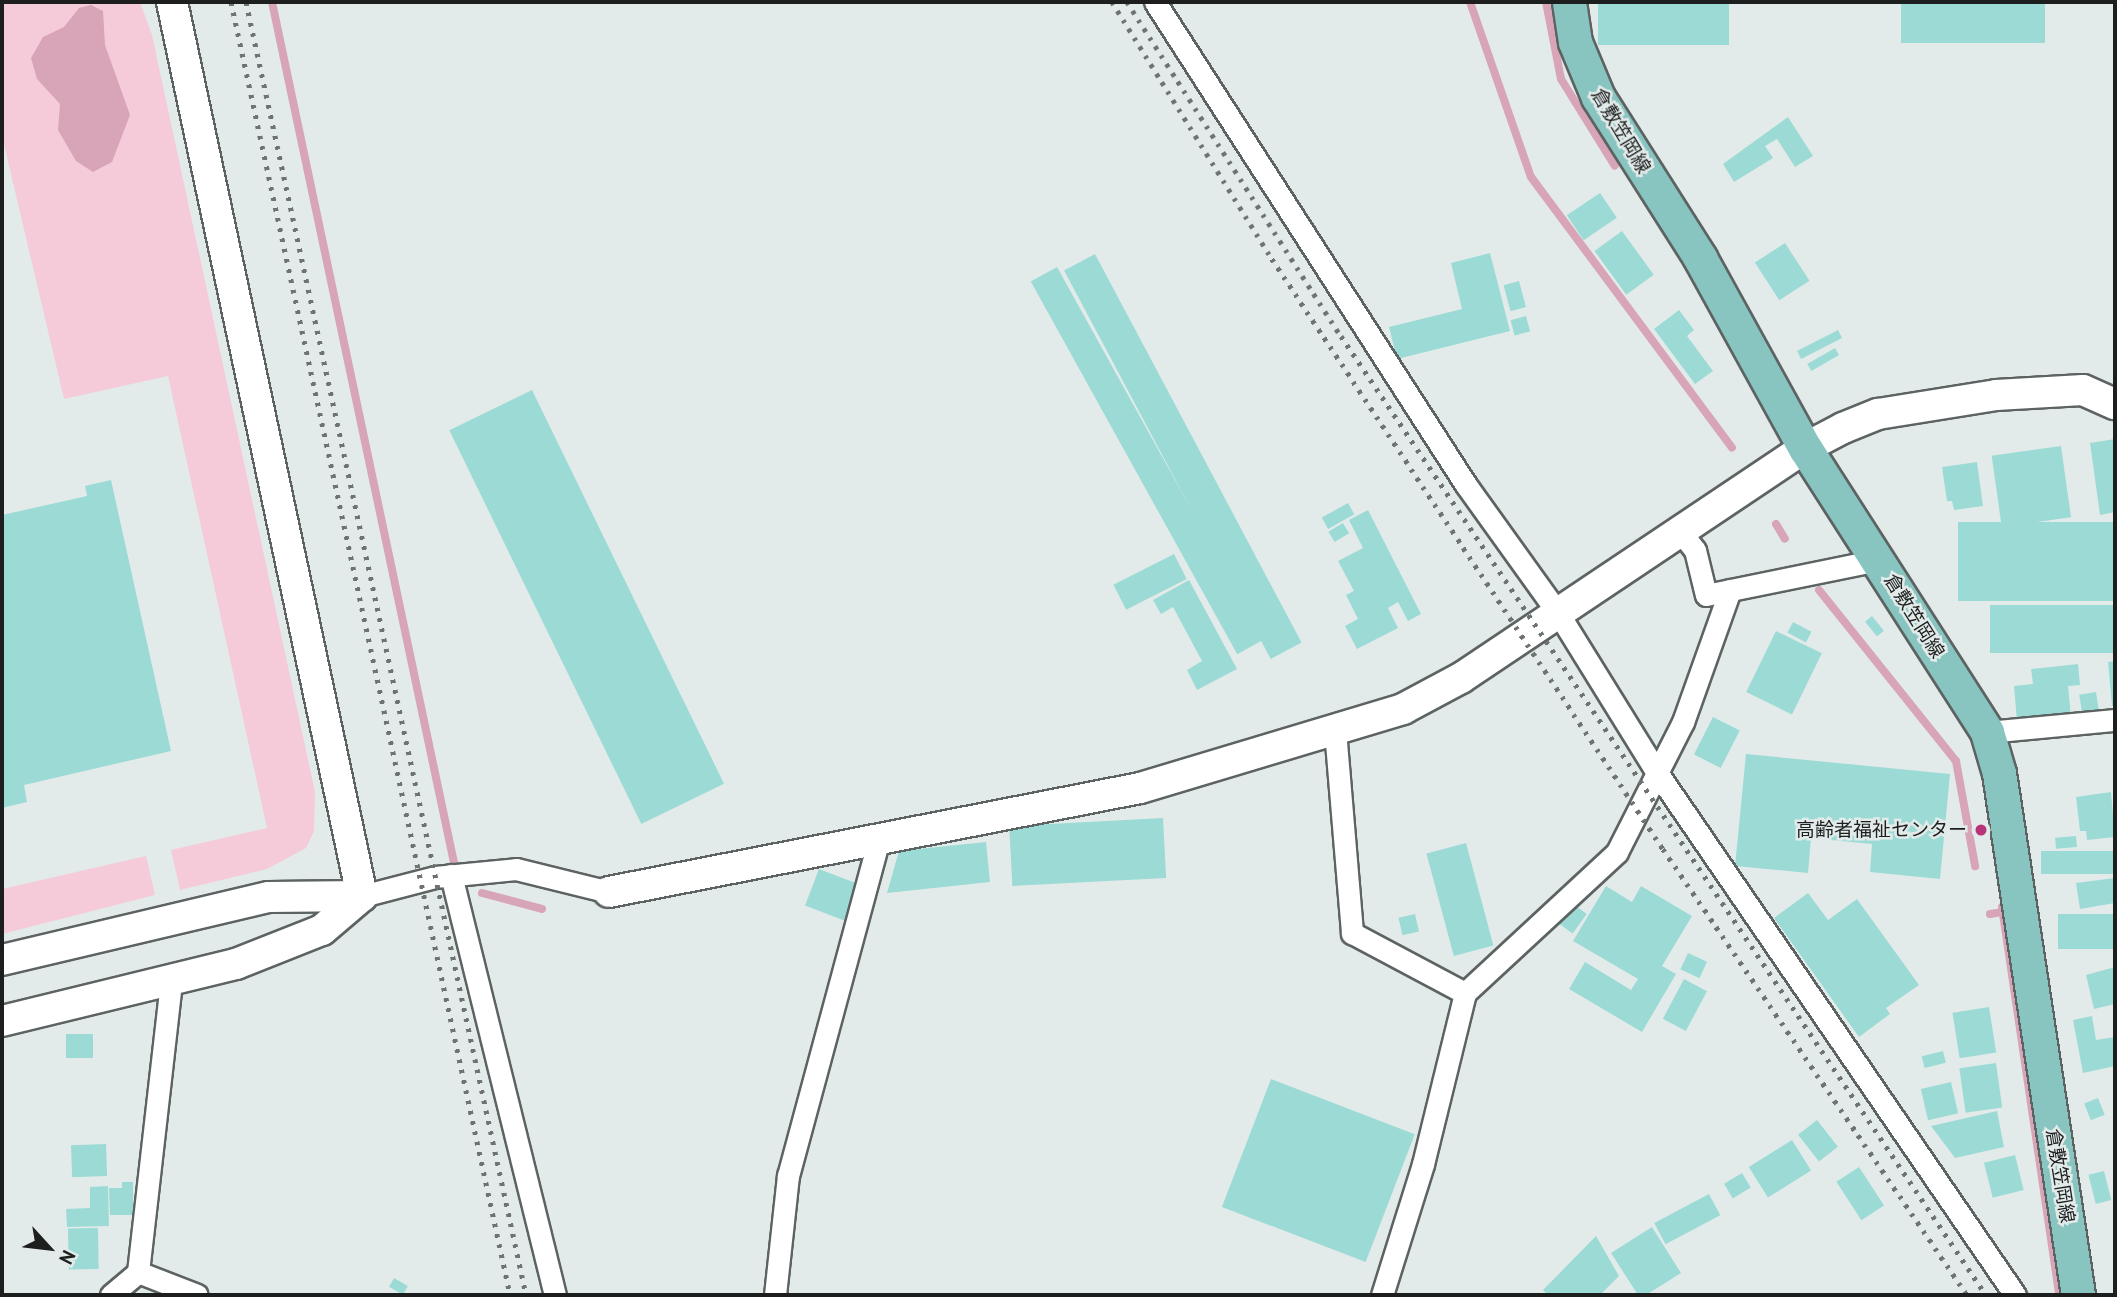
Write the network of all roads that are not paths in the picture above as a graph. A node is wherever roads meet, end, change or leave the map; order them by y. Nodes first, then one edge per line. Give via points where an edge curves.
1 (172, 2) edge
2 (1155, 2) edge
3 (1570, 2) edge
4 (2115, 404) edge
5 (1805, 448) junction
6 (1680, 531) junction
7 (1878, 560) junction
8 (1730, 590) junction
9 (1558, 613) junction
10 (2115, 720) edge
11 (1335, 730) junction
12 (1987, 732) junction
13 (1658, 774) junction
14 (880, 836) junction
15 (451, 875) junction
16 (608, 892) joint
17 (362, 896) junction
18 (2, 960) edge
19 (171, 981) junction
20 (1465, 993) junction
21 (2, 1021) edge
22 (138, 1272) junction
23 (111, 1295) edge
24 (197, 1295) edge
25 (555, 1295) edge
26 (775, 1295) edge
27 (1382, 1295) edge
28 (2015, 1295) edge
29 (2078, 1295) edge

1 - 17 street
2 - 9 street via 1459,474
3 - 5 main road, 倉敷笠岡線 via 1575,42 1598,97 1700,258
4 - 5 street via 2082,390 1947,401 1878,414
5 - 6 street
5 - 7 main road, 倉敷笠岡線
6 - 8 street via 1695,550 1706,595
6 - 9 street
7 - 8 street
7 - 12 main road, 倉敷笠岡線
8 - 13 street via 1705,667
9 - 11 street via 1461,678 1403,709
9 - 13 street
10 - 12 street
11 - 14 street via 1140,788
11 - 20 street via 1352,933
12 - 29 main road, 倉敷笠岡線 via 1999,773
13 - 20 street via 1630,832 1604,866
13 - 28 street
14 - 16 street
14 - 26 street via 788,1176
15 - 16 street via 516,869
15 - 17 street
15 - 25 street
17 - 18 street via 269,897
17 - 19 street via 321,930 294,943
19 - 21 street
19 - 22 street
20 - 27 street via 1423,1164
22 - 23 street
22 - 24 street

